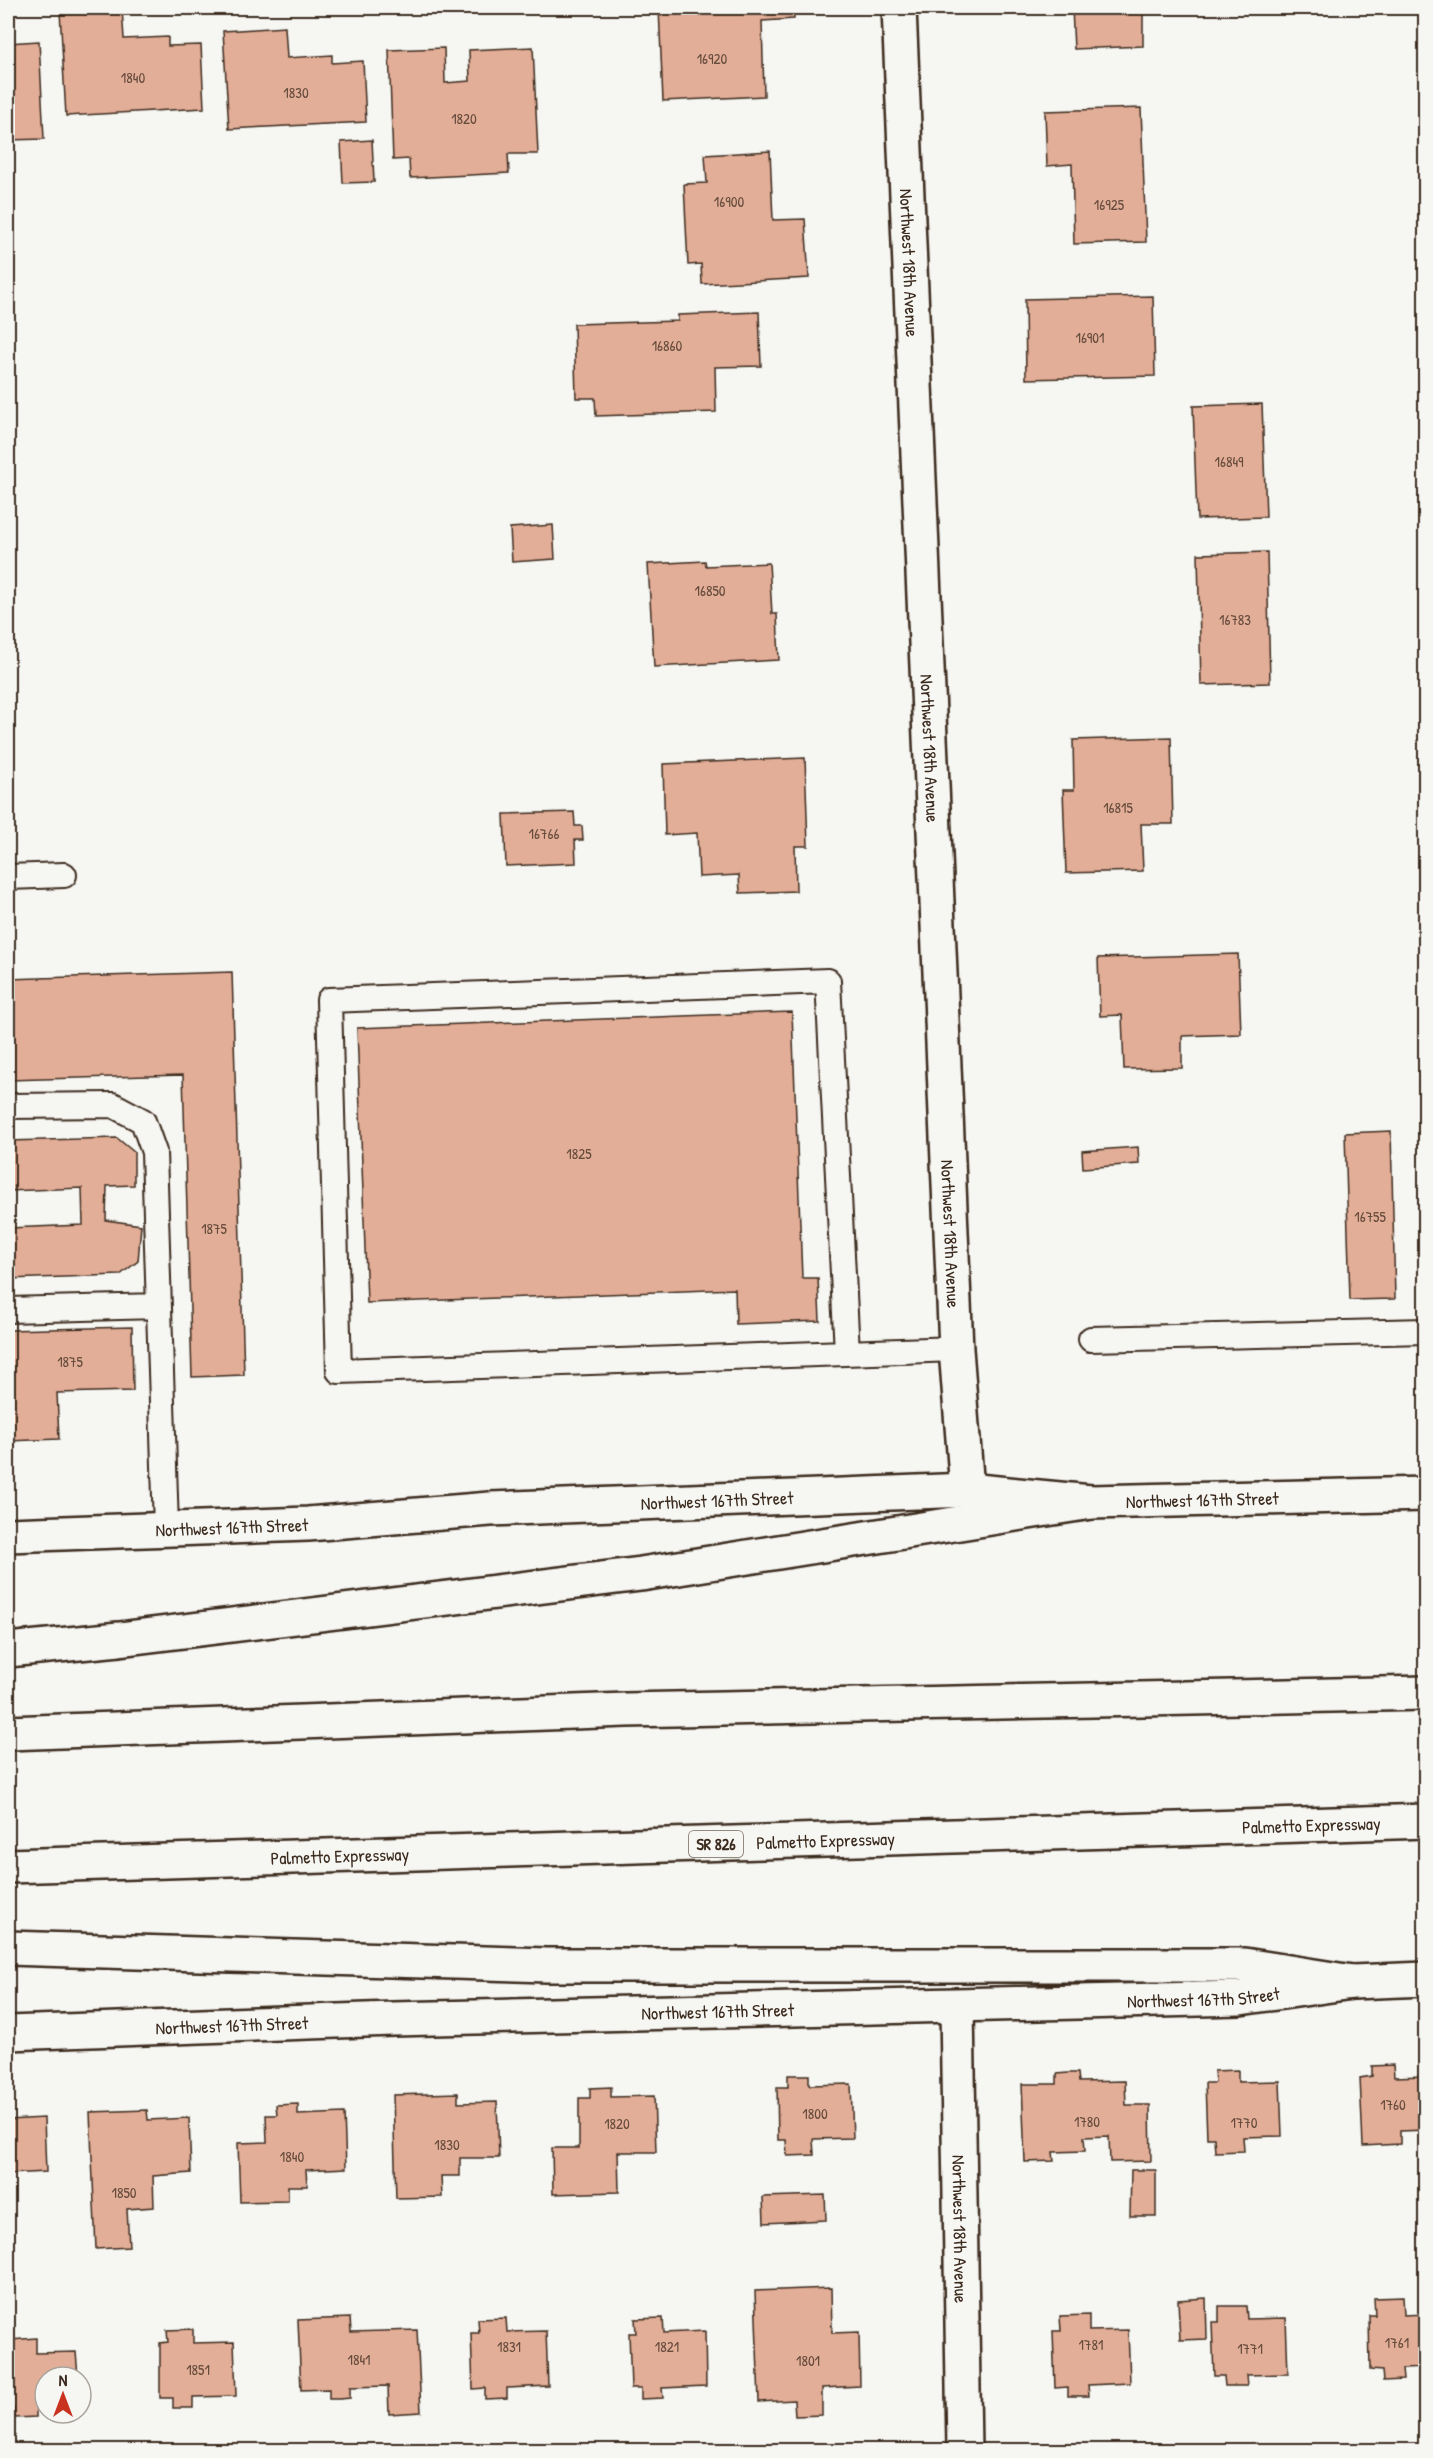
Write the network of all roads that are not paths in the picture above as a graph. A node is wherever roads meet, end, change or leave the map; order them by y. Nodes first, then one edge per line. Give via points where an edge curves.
1 (899, 8) edge
2 (63, 875) dead end
3 (8, 877) edge
4 (8, 1106) edge
5 (158, 1306) junction
6 (8, 1310) edge
7 (1425, 1331) edge
8 (1091, 1339) dead end
9 (956, 1349) junction
10 (847, 1352) junction
11 (967, 1490) junction
12 (1425, 1494) edge
13 (1091, 1502) junction
14 (166, 1528) junction
15 (8, 1535) edge
16 (8, 1650) edge
17 (1425, 1693) edge
18 (8, 1733) edge
19 (1425, 1821) edge
20 (8, 1866) edge
21 (8, 1948) edge
22 (1425, 1979) edge
23 (1352, 1982) junction
24 (957, 2007) junction
25 (8, 2033) edge
26 (964, 2451) edge

1 - 9 main road, Northwest 18th Avenue
2 - 3 lane
4 - 5 lane via 113,1105 143,1121 154,1152
5 - 6 lane
5 - 14 lane
7 - 8 lane
9 - 10 lane
9 - 11 main road, Northwest 18th Avenue
10 - 10 lane via 339,1371 329,1000 828,981
11 - 13 main road, Northwest 167th Street
11 - 14 main road, Northwest 167th Street via 490,1509 308,1524
12 - 13 main road, Northwest 167th Street
13 - 16 main road via 641,1574
14 - 15 main road, Northwest 167th Street
17 - 18 main road via 626,1710
19 - 20 main road, Palmetto Expressway / SR 826
21 - 23 main road via 546,1965 1244,1965
22 - 23 main road, Northwest 167th Street
23 - 24 main road, Northwest 167th Street via 1240,1998
24 - 25 main road, Northwest 167th Street via 393,2019
24 - 26 main road, Northwest 18th Avenue

